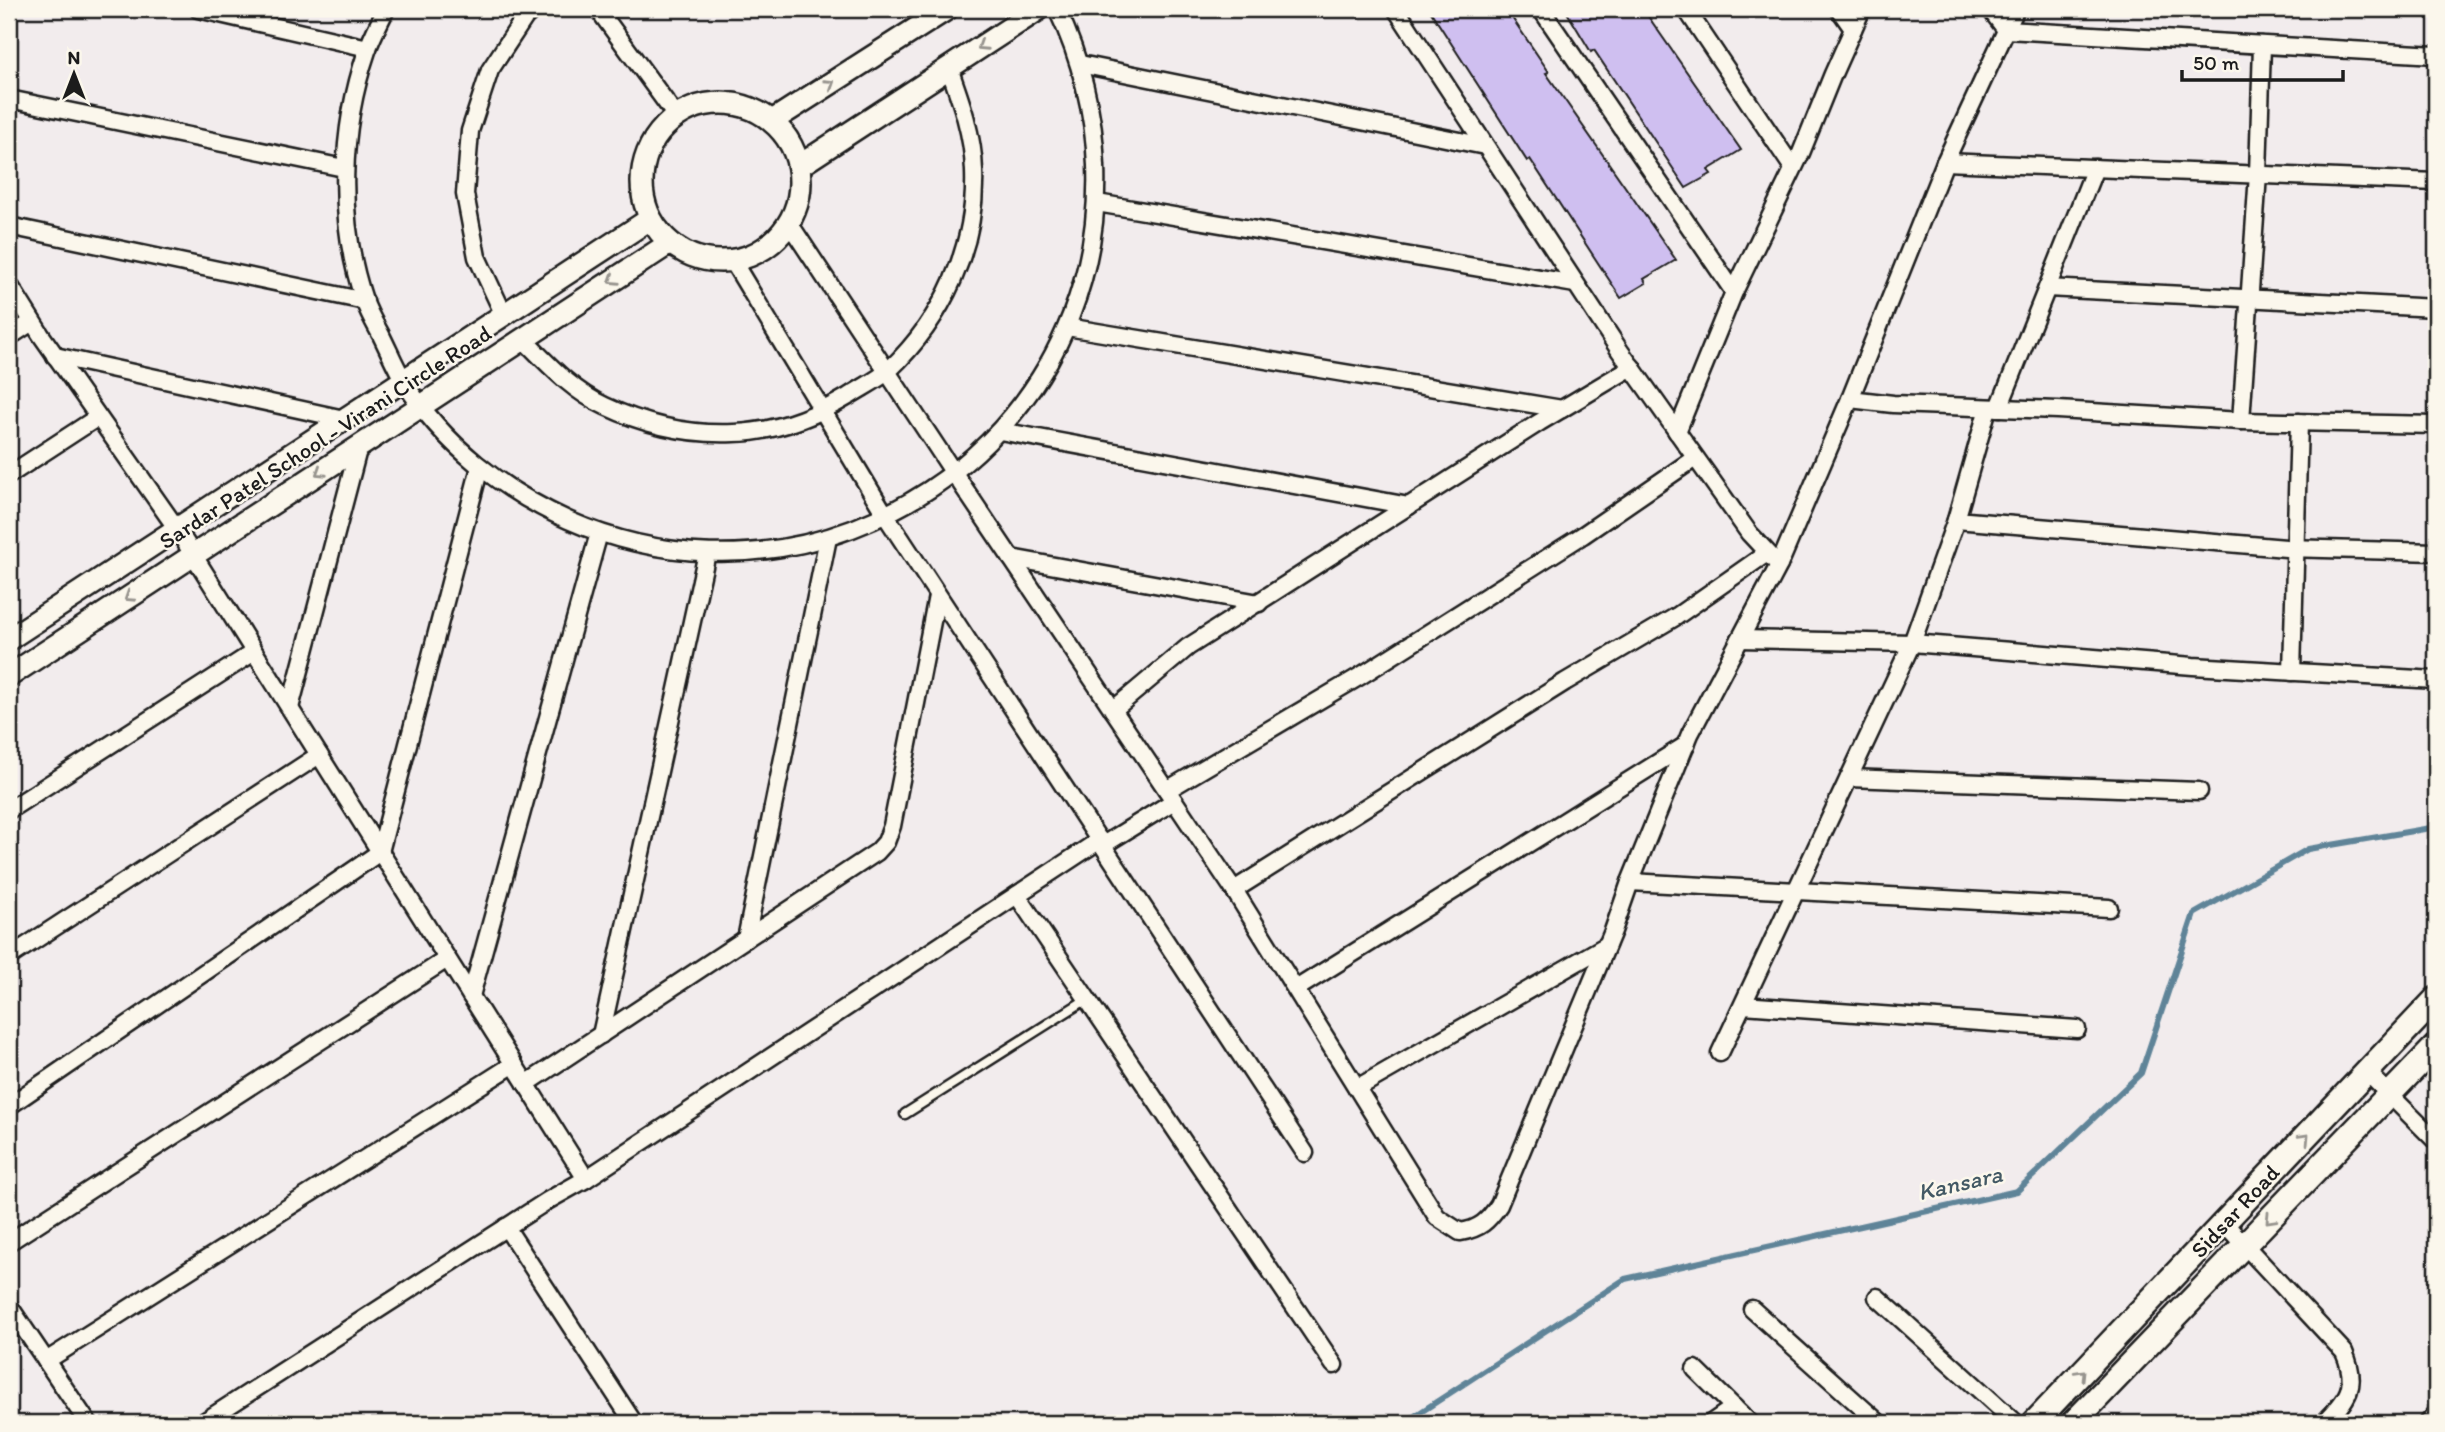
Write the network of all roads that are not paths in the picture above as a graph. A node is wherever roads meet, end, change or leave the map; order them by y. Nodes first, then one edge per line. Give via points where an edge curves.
1 (198, 9) edge
2 (386, 9) edge
3 (534, 9) edge
4 (598, 9) edge
5 (947, 9) edge
6 (1039, 9) edge
7 (1057, 9) edge
8 (1393, 9) edge
9 (1541, 9) edge
10 (1686, 9) edge
11 (1839, 9) edge
12 (1862, 9) edge
13 (1990, 9) edge
14 (2016, 9) edge
15 (1853, 29) junction
16 (2006, 30) junction
17 (2262, 45) junction
18 (368, 48) junction
19 (2436, 55) edge
20 (1080, 64) junction
21 (949, 68) junction
22 (9, 99) edge
23 (676, 116) junction
24 (772, 121) junction
25 (1485, 146) junction
26 (1945, 162) junction
27 (799, 166) junction
28 (344, 168) junction
29 (1793, 168) junction
30 (2095, 168) junction
31 (2258, 174) junction
32 (2436, 182) edge
33 (1097, 203) junction
34 (650, 219) junction
35 (789, 223) junction
36 (9, 226) edge
37 (670, 243) junction
38 (732, 260) junction
39 (9, 284) edge
40 (1575, 284) junction
41 (2047, 288) junction
42 (1734, 292) junction
43 (2250, 298) junction
44 (365, 301) junction
45 (2436, 308) edge
46 (504, 315) junction
47 (32, 322) junction
48 (1067, 327) junction
49 (9, 337) edge
50 (523, 339) junction
51 (55, 356) junction
52 (1632, 367) junction
53 (887, 372) junction
54 (403, 380) junction
55 (1850, 399) junction
56 (421, 406) junction
57 (1994, 408) junction
58 (1562, 409) junction
59 (824, 412) junction
60 (99, 417) junction
61 (344, 419) junction
62 (2241, 421) junction
63 (2299, 422) junction
64 (2436, 425) edge
65 (1000, 431) junction
66 (1677, 432) junction
67 (359, 446) junction
68 (1696, 458) junction
69 (480, 467) junction
70 (954, 473) junction
71 (9, 475) edge
72 (1409, 506) junction
73 (886, 516) junction
74 (1956, 520) junction
75 (177, 529) junction
76 (599, 533) junction
77 (828, 538) junction
78 (2296, 548) junction
79 (2436, 552) edge
80 (1767, 553) junction
81 (707, 554) junction
82 (194, 555) junction
83 (1011, 558) junction
84 (1779, 565) junction
85 (937, 596) junction
86 (1259, 603) junction
87 (9, 639) edge
88 (1740, 639) junction
89 (1912, 643) junction
90 (254, 652) junction
91 (2292, 672) junction
92 (9, 676) edge
93 (2436, 680) edge
94 (290, 708) junction
95 (1113, 710) junction
96 (1686, 745) junction
97 (319, 755) junction
98 (1849, 778) junction
99 (2199, 791) dead end
100 (1171, 795) junction
101 (9, 810) edge
102 (1101, 843) junction
103 (380, 852) junction
104 (1630, 882) junction
105 (1234, 890) junction
106 (1796, 891) junction
107 (1017, 895) junction
108 (2109, 908) dead end
109 (746, 939) junction
110 (1607, 945) junction
111 (9, 957) edge
112 (447, 959) junction
113 (1296, 989) junction
114 (471, 996) junction
115 (1087, 999) junction
116 (2436, 999) edge
117 (1743, 1005) junction
118 (2077, 1029) dead end
119 (601, 1035) junction
120 (2436, 1046) edge
121 (1720, 1053) dead end
122 (514, 1064) junction
123 (2367, 1072) junction
124 (526, 1084) junction
125 (1357, 1088) junction
126 (2390, 1094) junction
127 (9, 1106) edge
128 (905, 1114) dead end
129 (2436, 1141) edge
130 (1305, 1153) dead end
131 (586, 1179) junction
132 (2224, 1223) junction
133 (506, 1227) junction
134 (9, 1242) edge
135 (2244, 1246) junction
136 (1877, 1297) dead end
137 (9, 1306) edge
138 (1752, 1309) dead end
139 (46, 1361) junction
140 (1334, 1365) dead end
141 (1695, 1369) dead end
142 (1734, 1407) junction
143 (2436, 1414) edge
144 (2330, 1421) edge
145 (88, 1423) edge
146 (202, 1423) edge
147 (634, 1423) edge
148 (1711, 1423) edge
149 (1750, 1423) edge
150 (1879, 1423) edge
151 (2016, 1423) edge
152 (2034, 1423) edge
153 (2073, 1423) edge
154 (2428, 1423) edge

1 - 18 street
2 - 18 street
3 - 46 street via 490,70 470,131 465,194 477,257
4 - 23 street
24 -> 5 street
6 -> 21 street
7 - 20 street
8 - 25 street
9 - 42 street
10 - 29 street
11 - 15 street
12 - 15 street
13 - 16 street
14 - 16 street
15 - 29 street
16 - 17 street
16 - 26 street
17 - 19 street
17 - 31 street
18 - 28 street via 351,107
20 - 25 street
20 - 33 street via 1095,132
21 - 27 street
21 - 53 street via 966,115 974,171 970,227 954,281 925,330
22 - 28 street
23 - 24 street via 694,107 735,104
23 - 34 street via 659,132 641,174 642,197
24 - 27 street via 785,134
25 - 40 street
26 - 30 street
26 - 55 street
27 - 35 street via 799,195
28 - 44 street via 349,235
29 - 42 street
30 - 31 street
30 - 41 street
31 - 32 street
31 - 43 street
33 - 40 street
33 - 48 street via 1087,266
34 - 37 street
34 - 46 street
35 - 38 street via 754,254
35 - 53 street
36 - 44 street
37 - 38 street via 710,260
37 -> 50 street, Sardar Patel School - Virani Circle Road
38 - 59 street
39 - 47 street
40 - 52 street
41 - 43 street
41 - 57 street
42 - 66 street
43 - 45 street
43 - 62 street
44 - 54 street
46 - 54 street
47 - 49 street
47 - 51 street
48 - 58 street
48 - 65 street via 1038,382
50 - 56 street, Sardar Patel School - Virani Circle Road
50 - 59 street via 564,381 645,423 690,432 735,433 780,426
51 - 60 street
51 - 61 street
52 - 58 street
52 - 66 street
53 - 59 street
53 - 70 street
54 - 56 street
54 - 61 street
55 - 57 street
55 - 84 street
56 - 67 street, Sardar Patel School - Virani Circle Road
56 - 69 street
57 - 62 street
57 - 74 street
58 - 72 street
59 - 73 street
60 - 71 street
60 - 75 street
61 - 75 street
62 - 63 street
63 - 64 street
63 - 78 street
65 - 70 street
65 - 72 street
66 - 68 street
67 -> 82 street, Sardar Patel School - Virani Circle Road
67 - 94 street
68 - 80 street
68 - 100 street via 1583,535
69 - 76 street via 537,506
69 - 103 street
70 - 73 street
70 - 83 street
72 - 86 street
73 - 77 street
73 - 85 street
74 - 78 street
74 - 89 street
75 - 82 street
75 - 87 street
76 - 81 street
76 - 114 street
77 - 81 street via 748,553
77 - 109 street
78 - 79 street
78 - 91 street
80 - 84 street
80 - 105 street via 1677,616
81 - 119 street
82 - 90 street
82 -> 92 street, Sardar Patel School - Virani Circle Road
83 - 86 street
83 - 95 street
84 - 88 street
85 - 102 street
85 - 109 street via 886,842
86 - 95 street via 1188,648
88 - 89 street
88 - 96 street
89 - 91 street
89 - 98 street
90 - 94 street
90 - 101 street
91 - 93 street
94 - 97 street
95 - 100 street
96 - 104 street
96 - 113 street
97 - 103 street
97 - 111 street
98 - 99 street
98 - 106 street
100 - 102 street
100 - 105 street
102 - 107 street
102 - 130 street
103 - 112 street
103 - 127 street
104 - 106 street
104 - 110 street
105 - 113 street
106 - 108 street
106 - 117 street
107 - 115 street
107 - 131 street
109 - 119 street
110 - 125 street
110 - 125 street via 1499,1205 1476,1229 1461,1232 1437,1217
112 - 114 street
112 - 134 street
113 - 125 street
114 - 122 street
115 - 128 lane
115 - 140 street
116 - 123 main road, Sidsar Road
117 - 118 street
117 - 121 street
119 - 124 street
120 - 126 main road, Sidsar Road
122 - 124 street
122 - 139 street
123 - 126 street
132 -> 123 main road, Sidsar Road
124 - 131 street
126 - 129 street
126 -> 135 main road, Sidsar Road
131 - 133 street
132 - 135 street
152 -> 132 main road, Sidsar Road
133 - 146 street
133 - 147 street
135 - 144 street via 2344,1352 2352,1385
135 - 153 main road, Sidsar Road
136 - 151 street
137 - 139 street
138 - 150 street
139 - 145 street
141 - 142 street
142 - 148 street
142 - 149 street
143 - 154 street

